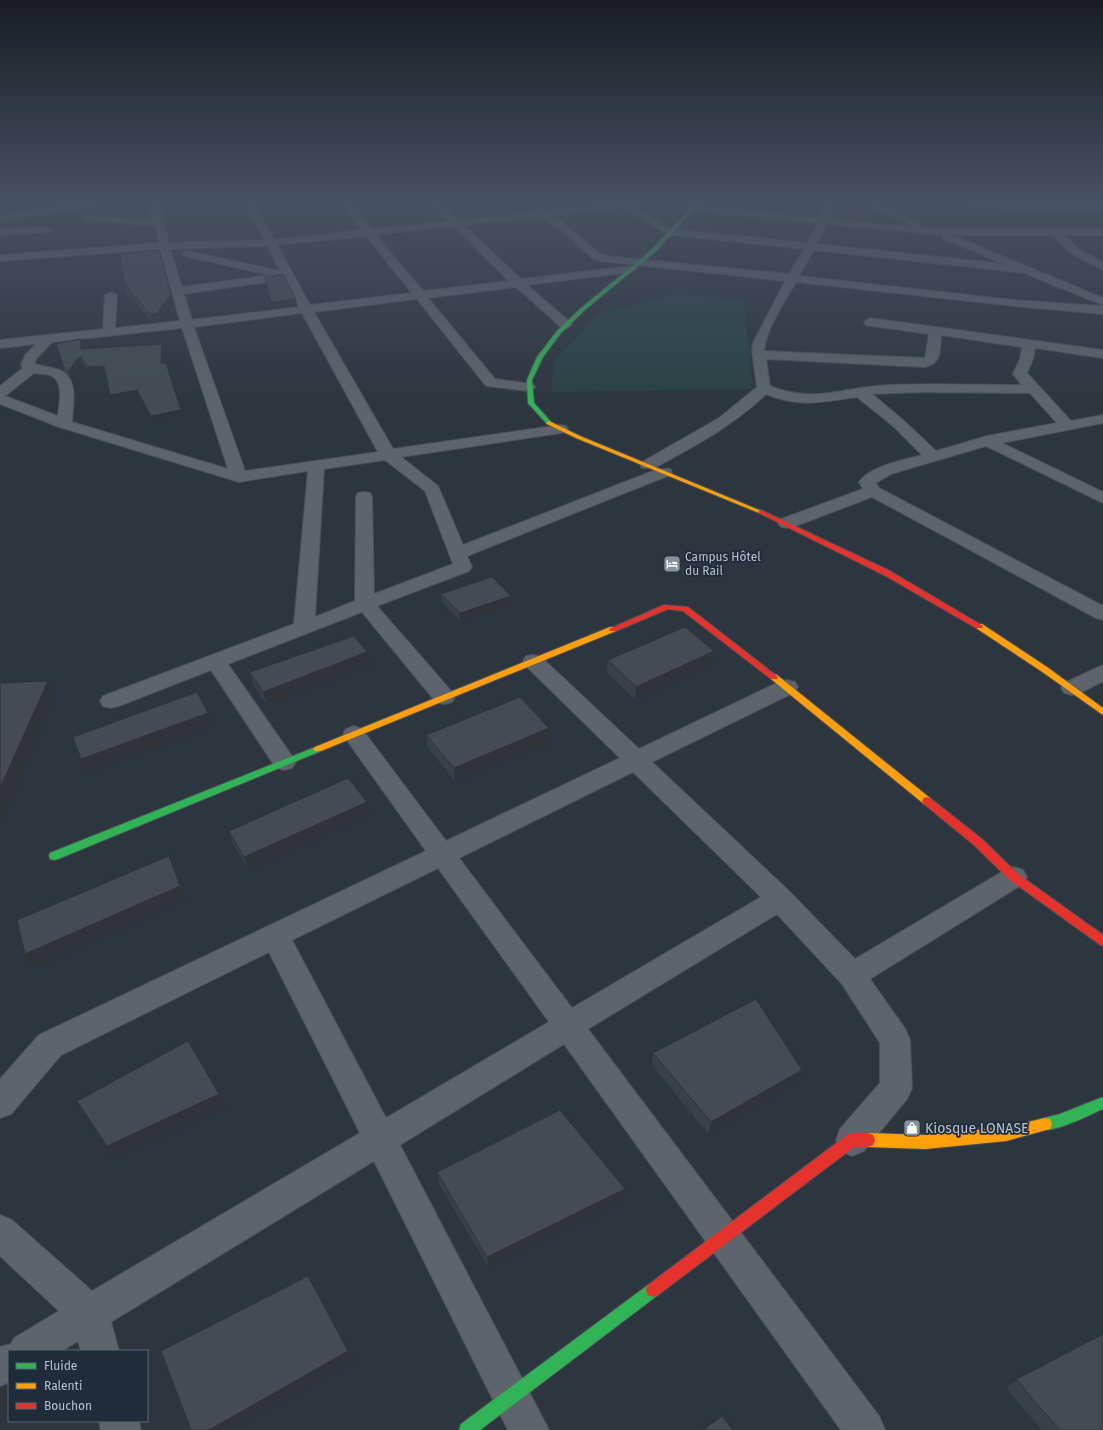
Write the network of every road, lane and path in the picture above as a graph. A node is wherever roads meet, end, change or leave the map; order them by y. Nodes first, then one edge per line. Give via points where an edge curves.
1 (171, 270) edge
2 (261, 270) edge
3 (286, 270) edge
4 (399, 270) edge
5 (505, 270) edge
6 (604, 270) edge
7 (631, 270) edge
8 (693, 270) edge
9 (796, 270) edge
10 (1028, 270) edge
11 (289, 276) junction
12 (791, 278) junction
13 (517, 282) junction
14 (177, 291) junction
15 (419, 294) junction
16 (111, 295) dead end
17 (1103, 302) edge
18 (306, 309) junction
19 (1103, 310) edge
20 (870, 322) dead end
21 (187, 324) junction
22 (566, 325) junction
23 (935, 332) junction
24 (109, 333) junction
25 (47, 340) junction
26 (0, 344) edge
27 (1028, 344) junction
28 (1103, 354) edge
29 (759, 355) junction
30 (31, 368) junction
31 (528, 387) junction
32 (764, 388) junction
33 (1033, 389) junction
34 (860, 392) junction
35 (0, 393) edge
36 (0, 399) edge
37 (1099, 423) edge
38 (64, 424) junction
39 (1068, 426) junction
40 (561, 429) junction
41 (987, 441) junction
42 (388, 455) junction
43 (932, 456) junction
44 (648, 465) junction
45 (316, 466) junction
46 (664, 472) junction
47 (239, 477) junction
48 (1103, 478) edge
49 (1081, 487) junction
50 (873, 491) junction
51 (364, 497) dead end
52 (1103, 498) edge
53 (787, 523) junction
54 (458, 553) junction
55 (365, 604) junction
56 (1103, 614) edge
57 (304, 627) junction
58 (215, 661) junction
59 (533, 661) junction
60 (1103, 672) edge
61 (787, 687) junction
62 (1072, 688) junction
63 (444, 697) junction
64 (110, 700) dead end
65 (1103, 712) edge
66 (354, 734) junction
67 (636, 761) junction
68 (284, 762) junction
69 (442, 854) junction
70 (54, 856) dead end
71 (1014, 877) junction
72 (780, 900) junction
73 (275, 935) junction
74 (1103, 941) edge
75 (852, 975) junction
76 (569, 1026) junction
77 (0, 1103) edge
78 (1103, 1103) edge
79 (380, 1138) junction
80 (852, 1140) junction
81 (0, 1232) edge
82 (724, 1236) junction
83 (90, 1314) junction
84 (29, 1350) edge
85 (100, 1350) edge
86 (512, 1397) junction
87 (468, 1430) edge
88 (529, 1430) edge
89 (865, 1430) edge

1 - 14 street
2 - 11 street
3 - 11 street
4 - 15 street
5 - 13 street
6 - 13 street
7 - 22 street
8 - 12 street
9 - 12 street
10 - 17 street
11 - 14 street
11 - 18 street
12 - 19 street via 1014,303
12 - 29 street via 761,336
13 - 15 street
13 - 22 street
14 - 21 street
15 - 18 street
15 - 31 street via 491,383
16 - 24 street
18 - 21 street
18 - 42 street
20 - 23 street
21 - 24 street
21 - 47 street
22 - 31 street via 533,368
23 - 27 street
23 - 29 street via 933,354 930,361 925,362
24 - 25 street
25 - 26 street
25 - 30 street via 30,358 28,363
27 - 28 street
27 - 33 street via 1028,358 1020,374
29 - 32 street
30 - 35 street
30 - 38 street via 57,374 64,379 67,393
31 - 40 street via 528,397 536,413
32 - 34 street via 777,395 812,401
32 - 44 street via 750,403 712,430
33 - 34 street via 887,389
33 - 39 street
34 - 43 street via 898,423
36 - 38 street
37 - 39 street
38 - 47 street
39 - 41 street
40 - 42 street
40 - 44 street
41 - 43 street
41 - 49 street
42 - 45 street
42 - 54 street via 432,489
43 - 50 street via 885,471 867,482
44 - 46 street
45 - 47 street
45 - 57 street
46 - 53 street
46 - 54 street
48 - 49 street
49 - 52 street
50 - 53 street
50 - 56 street
51 - 55 street
53 - 62 street via 931,596
54 - 55 street via 463,567
55 - 57 street
55 - 63 street
57 - 58 street
58 - 64 street
58 - 68 street
59 - 61 street via 667,607 685,609
59 - 63 street
59 - 67 street
60 - 62 street
61 - 67 street
61 - 71 street via 978,842
62 - 65 street
63 - 66 street
66 - 68 street
66 - 69 street
67 - 69 street
67 - 72 street
68 - 70 street
69 - 73 street
69 - 76 street
71 - 74 street
71 - 75 street
72 - 75 street
72 - 76 street
73 - 77 street via 50,1045
73 - 79 street
75 - 80 street via 895,1040 896,1088
76 - 79 street
76 - 82 street
78 - 80 street via 1060,1120 1006,1134 925,1142
79 - 83 street
79 - 86 street
80 - 82 street
81 - 83 street
82 - 86 street
82 - 89 street
83 - 84 street
83 - 85 street
86 - 87 street
86 - 88 street

